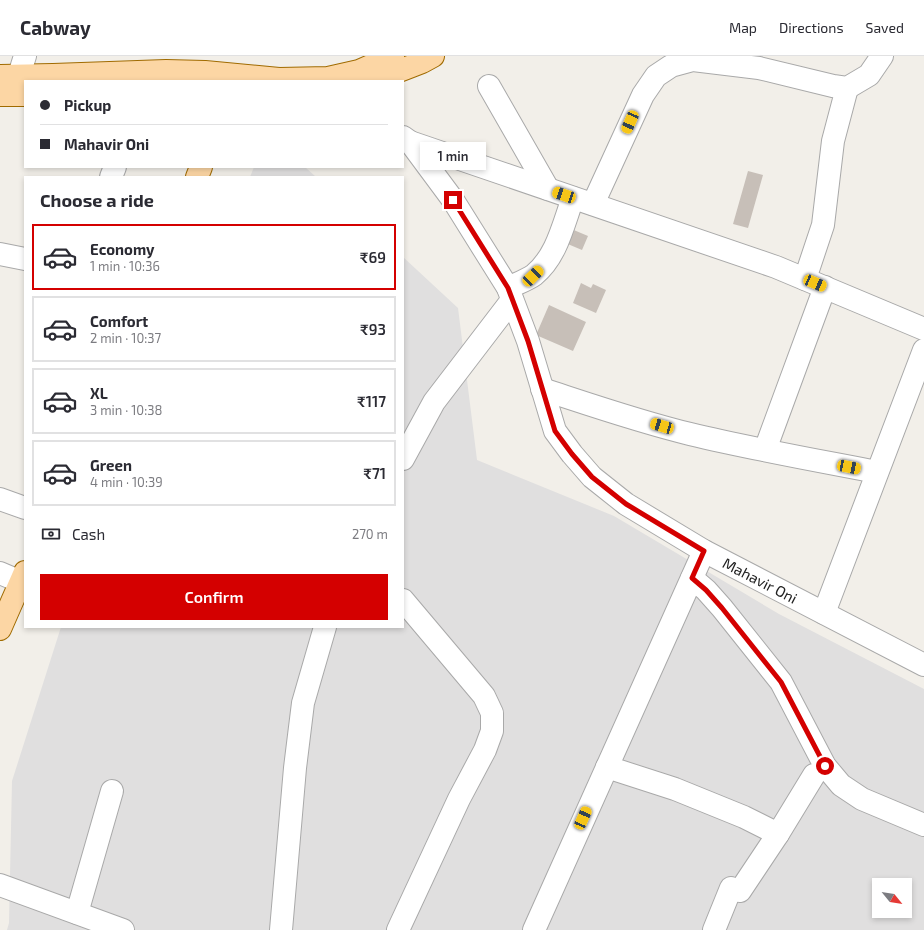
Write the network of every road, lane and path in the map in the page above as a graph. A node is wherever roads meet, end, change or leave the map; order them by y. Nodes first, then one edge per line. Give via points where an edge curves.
1 (393, 56) edge
2 (433, 56) edge
3 (882, 56) edge
4 (763, 62) edge
5 (26, 80) edge
6 (377, 80) edge
7 (490, 86) dead end
8 (848, 88) junction
9 (407, 139) edge
10 (548, 189) junction
11 (583, 201) junction
12 (0, 254) edge
13 (24, 259) edge
14 (805, 279) junction
15 (825, 287) junction
16 (510, 294) junction
17 (924, 329) edge
18 (924, 350) edge
19 (542, 388) junction
20 (765, 450) junction
21 (404, 457) edge
22 (877, 472) junction
23 (0, 499) edge
24 (24, 508) edge
25 (704, 551) junction
26 (0, 573) edge
27 (23, 577) edge
28 (692, 578) junction
29 (404, 601) edge
30 (824, 613) junction
31 (325, 628) edge
32 (0, 629) edge
33 (924, 665) edge
34 (607, 767) junction
35 (814, 775) dead end
36 (112, 791) dead end
37 (924, 825) edge
38 (778, 834) junction
39 (0, 885) edge
40 (80, 920) edge
41 (123, 930) edge
42 (281, 930) edge
43 (398, 930) edge
44 (534, 930) edge
45 (714, 930) edge

1 - 5 main road via 359,71 328,78 279,79 166,71 53,75
2 - 6 main road
3 - 8 street via 869,75
4 - 8 street via 833,86
4 - 11 street via 693,60 671,66 656,76
7 - 10 street
8 - 14 street via 833,141 822,225
9 - 10 street
9 - 16 street, Mahavir Oni via 453,200
10 - 11 street
11 - 14 street via 776,266
11 - 16 street via 547,261
12 - 13 street
14 - 15 street
15 - 17 street
15 - 20 street
16 - 19 street, Mahavir Oni
16 - 21 street via 434,402
18 - 22 street
19 - 20 street via 689,434
19 - 25 street, Mahavir Oni via 555,431 592,477 626,504
20 - 22 street
22 - 30 street
23 - 24 street
25 - 28 street
25 - 30 street, Mahavir Oni
26 - 27 street
27 - 32 main road
28 - 34 street
28 - 37 street via 722,608 781,682 825,766 841,785 862,799
29 - 43 street via 484,696 492,712 492,731
30 - 33 street, Mahavir Oni
31 - 42 street via 303,703
34 - 38 street via 676,789
34 - 44 street
35 - 38 street
36 - 40 street
38 - 45 street via 735,890
39 - 40 street
40 - 41 street

